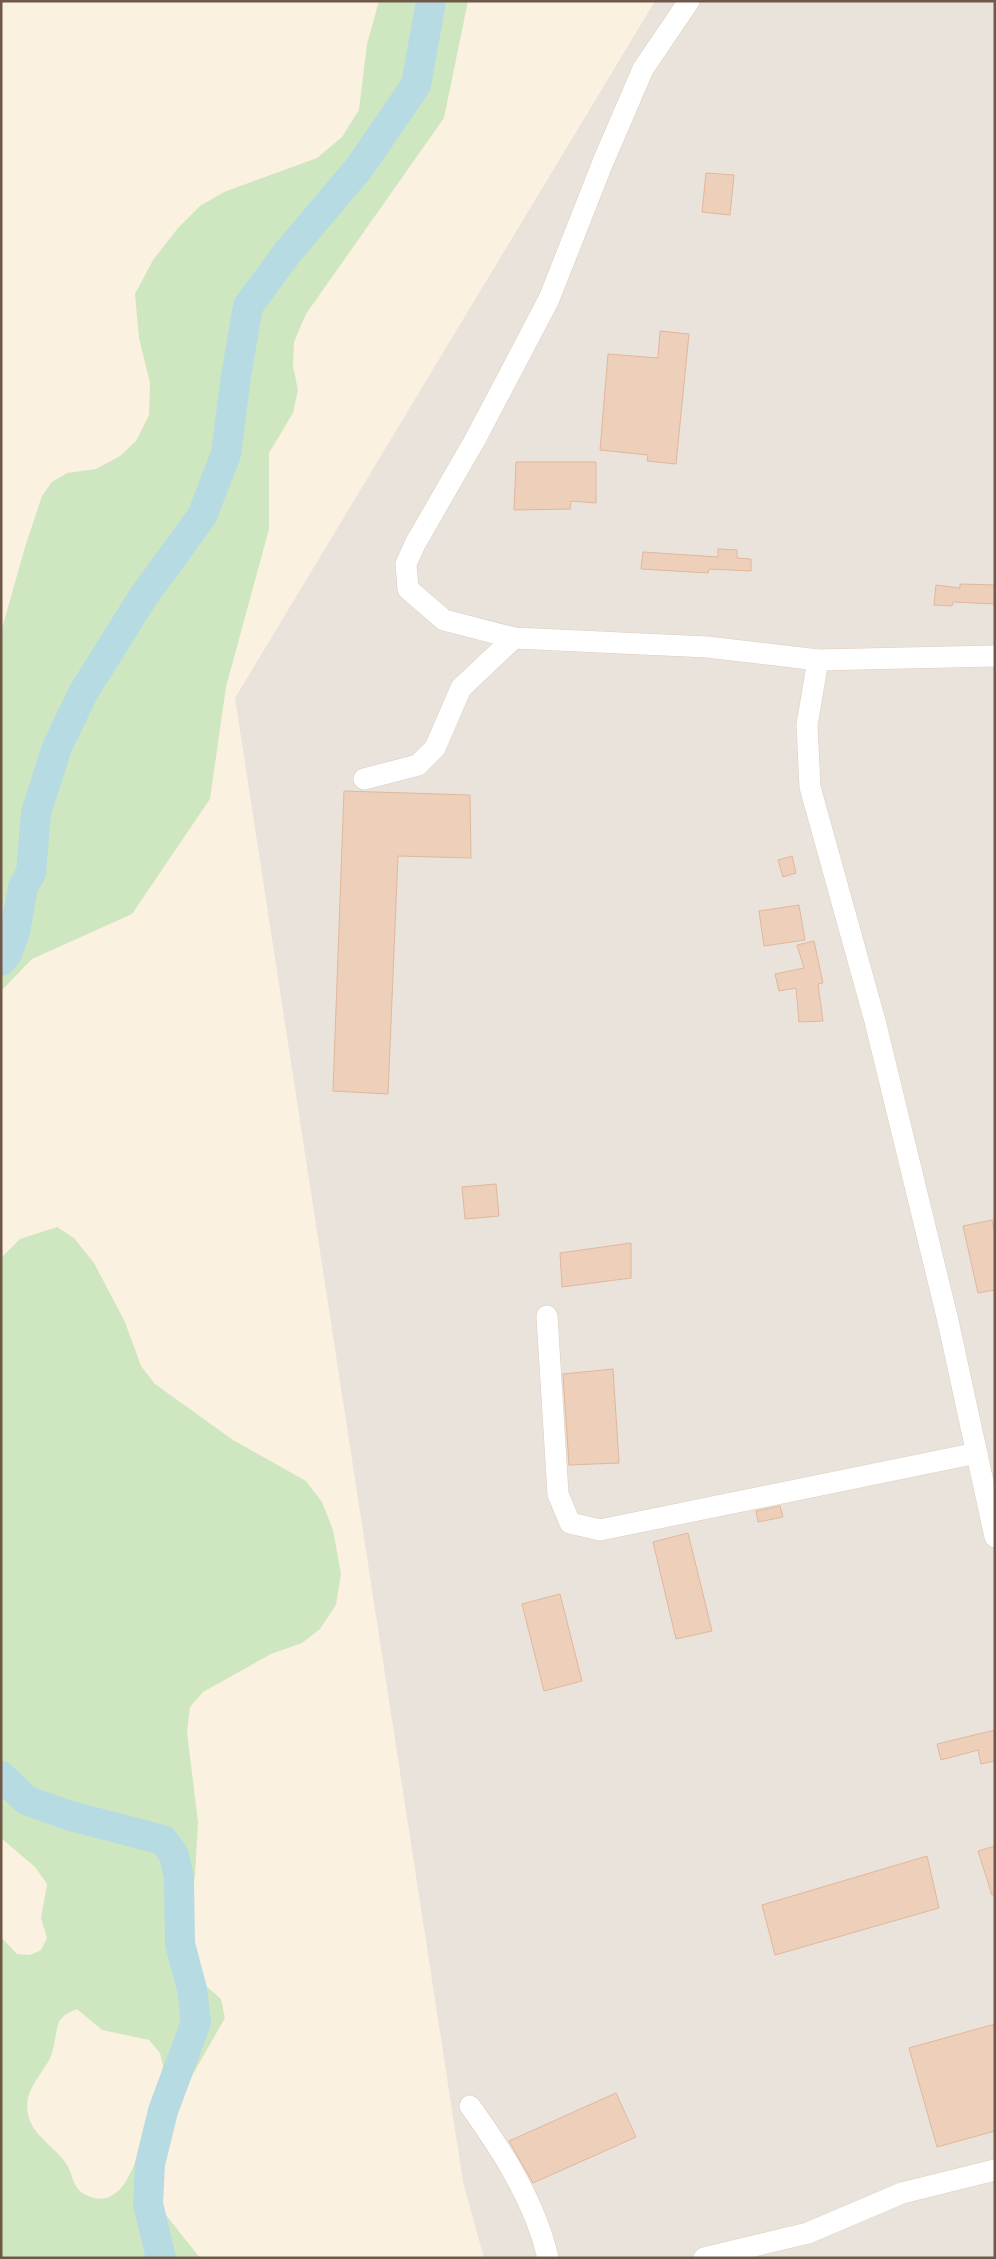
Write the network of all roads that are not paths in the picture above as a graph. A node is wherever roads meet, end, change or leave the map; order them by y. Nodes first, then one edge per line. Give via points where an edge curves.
1 (689, 1) edge
2 (514, 638) junction
3 (995, 656) edge
4 (818, 660) junction
5 (364, 780) dead end
6 (547, 1316) dead end
7 (977, 1453) junction
8 (995, 1537) edge
9 (470, 2106) dead end
10 (995, 2170) edge
11 (548, 2258) edge
12 (704, 2258) edge

1 - 2 lane via 643,69 549,299 406,564 408,589 444,620
2 - 4 lane via 707,647
2 - 5 lane via 461,688 434,748 418,765
3 - 4 lane
4 - 7 lane via 808,726 810,787 876,1021
6 - 7 lane via 558,1494 570,1523 600,1530
7 - 8 lane
9 - 11 lane via 508,2160 544,2240
10 - 12 lane via 902,2193 808,2233

